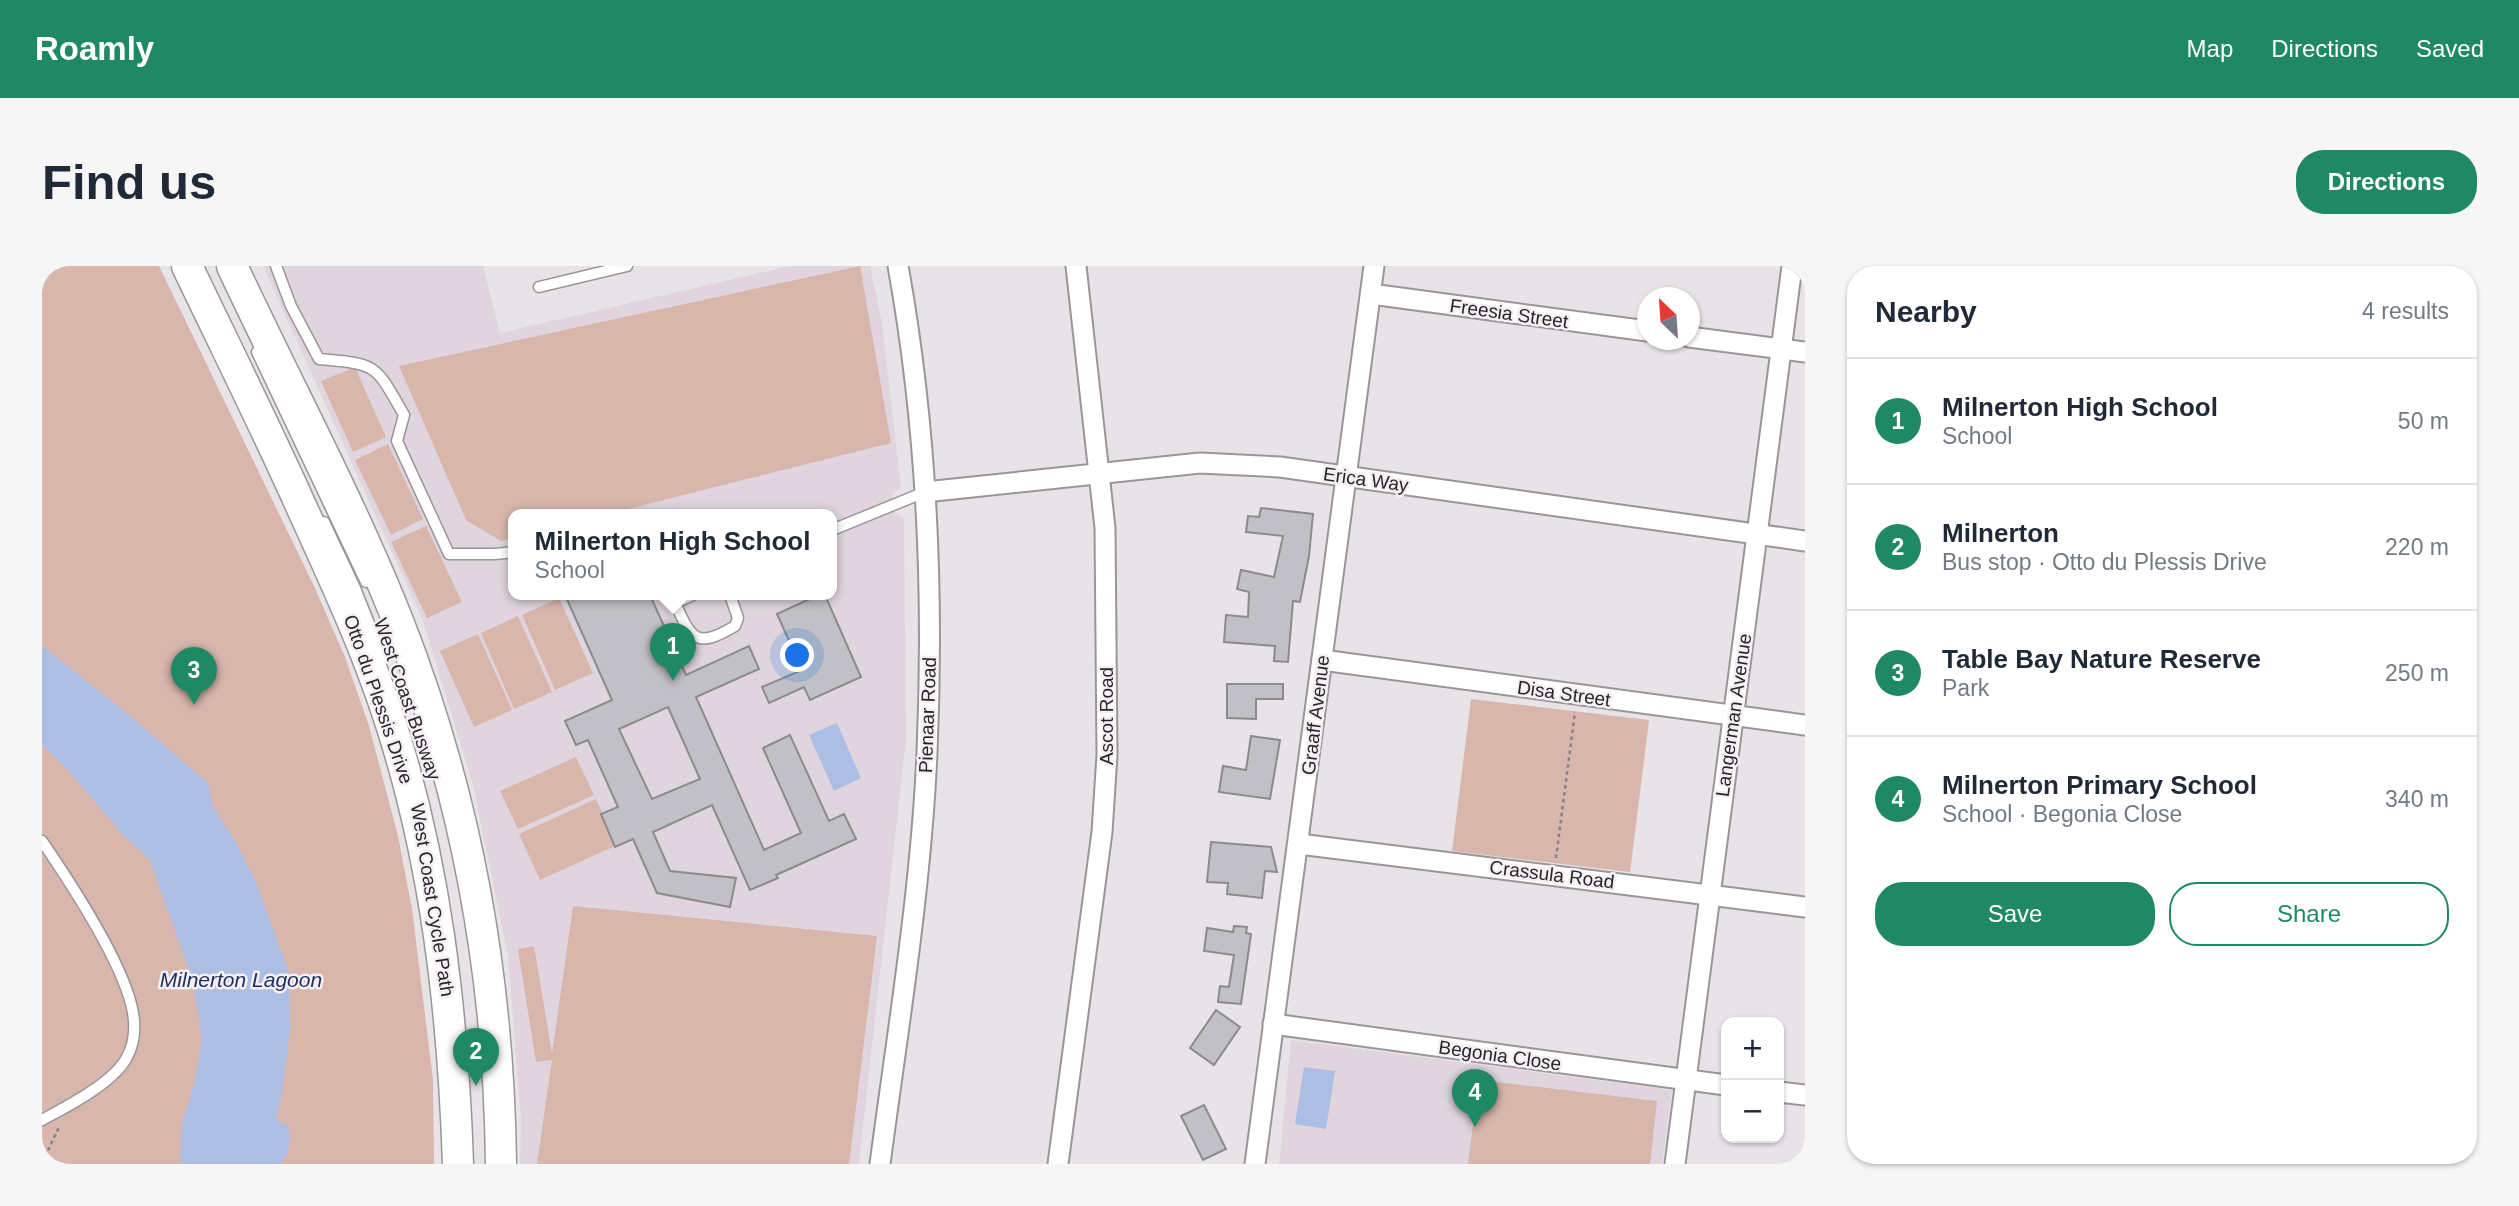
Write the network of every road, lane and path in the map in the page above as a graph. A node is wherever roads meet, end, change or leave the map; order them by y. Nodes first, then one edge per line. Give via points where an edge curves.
1 (187, 266) edge
2 (232, 266) edge
3 (276, 266) edge
4 (627, 266) edge
5 (898, 266) edge
6 (1076, 266) edge
7 (1374, 266) edge
8 (1792, 266) edge
9 (539, 287) dead end
10 (1371, 294) junction
11 (1637, 330) edge
12 (250, 337) dead end
13 (1700, 338) edge
14 (1781, 349) junction
15 (1805, 352) edge
16 (1100, 473) junction
17 (1345, 477) junction
18 (925, 492) junction
19 (321, 514) dead end
20 (837, 528) edge
21 (1758, 535) junction
22 (1805, 541) edge
23 (508, 553) edge
24 (369, 588) dead end
25 (682, 600) edge
26 (732, 600) edge
27 (1322, 660) junction
28 (388, 672) dead end
29 (1577, 694) junction
30 (1732, 716) junction
31 (1805, 725) edge
32 (42, 841) edge
33 (1298, 844) junction
34 (1554, 875) junction
35 (1709, 894) junction
36 (1805, 907) edge
37 (1273, 1024) junction
38 (1684, 1079) junction
39 (1721, 1084) edge
40 (1784, 1093) edge
41 (1805, 1096) edge
42 (58, 1112) junction
43 (42, 1120) edge
44 (42, 1163) edge
45 (458, 1164) edge
46 (501, 1164) edge
47 (880, 1164) edge
48 (1058, 1164) edge
49 (1255, 1164) edge
50 (1675, 1164) edge

1 - 45 main road, Otto du Plessis Drive via 330,565 392,727 425,851 442,946
2 - 46 main road via 379,576 437,734 460,817 486,952 499,1084
3 - 23 lane via 319,359 362,362 382,375 404,415 397,442 449,554
4 - 9 lane
5 - 18 street, Pienaar Road
6 - 16 street, Ascot Road
7 - 10 street, Graaff Avenue
8 - 14 street, Langerman Avenue
10 - 11 street, Freesia Street
10 - 17 street, Graaff Avenue
12 - 24 lane
13 - 14 street
14 - 15 street
14 - 21 street, Langerman Avenue
16 - 17 street, Erica Way via 1229,463
16 - 18 street, Erica Way
16 - 48 street, Ascot Road via 1106,593 1104,806
17 - 21 street, Erica Way
17 - 27 street, Graaff Avenue
18 - 20 lane
18 - 47 street, Pienaar Road via 927,754 914,914
19 - 28 lane, West Coast Busway
21 - 22 street, Erica Way
21 - 30 street, Langerman Avenue
25 - 26 lane via 675,603 690,632 704,640 734,626 738,618
27 - 29 street, Disa Street
27 - 33 street, Graaff Avenue
29 - 30 street, Disa Street
29 - 34 path
30 - 31 street, Disa Street
30 - 35 street, Langerman Avenue
32 - 42 lane via 118,968 134,1018 133,1042 122,1065
33 - 34 street, Crassula Road
33 - 37 street, Graaff Avenue
34 - 35 street, Crassula Road
35 - 36 street, Crassula Road
35 - 38 street, Langerman Avenue
37 - 38 street, Begonia Close
37 - 49 street, Graaff Avenue
38 - 39 street, Begonia Close
38 - 50 street, Langerman Avenue
40 - 41 street
42 - 43 lane
42 - 44 path via 60,1126

